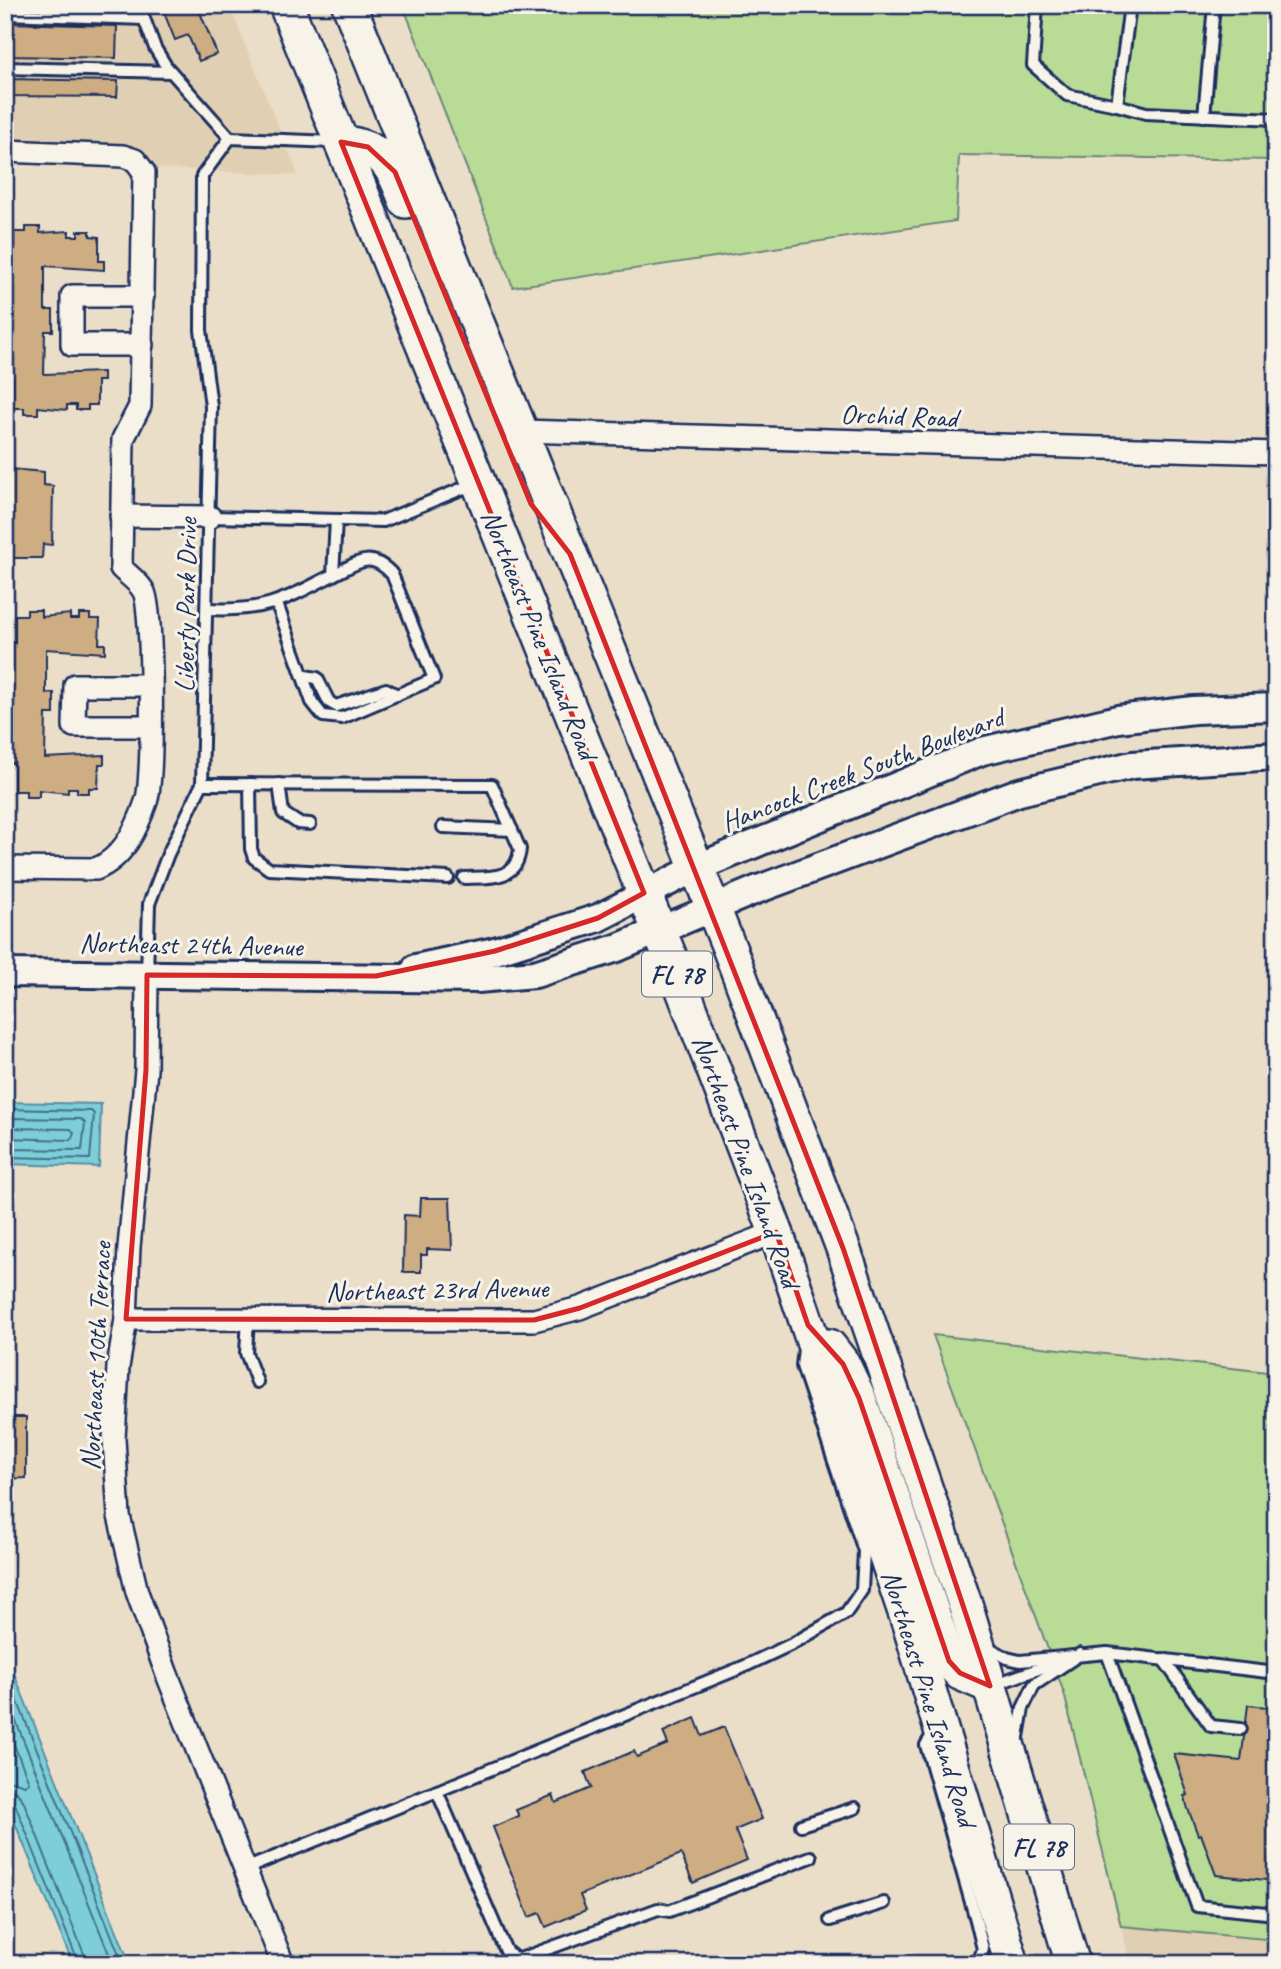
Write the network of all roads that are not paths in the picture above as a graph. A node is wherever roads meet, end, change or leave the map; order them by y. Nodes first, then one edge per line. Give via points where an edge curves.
1 (139, 5) edge
2 (286, 5) edge
3 (349, 5) edge
4 (1037, 5) edge
5 (1130, 5) edge
6 (1214, 5) edge
7 (5, 14) edge
8 (144, 19) junction
9 (5, 68) edge
10 (172, 72) junction
11 (1117, 105) junction
12 (1204, 116) junction
13 (1276, 119) edge
14 (230, 138) junction
15 (341, 142) junction
16 (5, 151) edge
17 (143, 296) junction
18 (142, 345) junction
19 (521, 431) junction
20 (1276, 453) edge
21 (478, 482) junction
22 (121, 516) junction
23 (210, 517) junction
24 (336, 520) junction
25 (570, 554) junction
26 (333, 575) junction
27 (277, 604) junction
28 (208, 609) junction
29 (150, 685) junction
30 (1276, 707) edge
31 (150, 726) junction
32 (1276, 756) edge
33 (202, 784) junction
34 (250, 784) junction
35 (279, 784) junction
36 (310, 824) dead end
37 (443, 827) dead end
38 (512, 830) junction
39 (5, 868) edge
40 (696, 868) junction
41 (448, 878) dead end
42 (464, 878) dead end
43 (644, 893) junction
44 (713, 909) junction
45 (659, 930) junction
46 (5, 973) edge
47 (147, 975) junction
48 (376, 976) junction
49 (776, 1232) junction
50 (247, 1318) junction
51 (126, 1319) junction
52 (808, 1325) junction
53 (257, 1382) dead end
54 (975, 1637) junction
55 (1107, 1653) junction
56 (1080, 1654) junction
57 (1163, 1660) junction
58 (1276, 1673) edge
59 (990, 1686) junction
60 (1241, 1729) dead end
61 (1013, 1759) junction
62 (437, 1791) junction
63 (855, 1808) dead end
64 (801, 1825) dead end
65 (811, 1857) dead end
66 (245, 1869) junction
67 (884, 1903) dead end
68 (1276, 1914) edge
69 (830, 1920) dead end
70 (997, 1956) edge
71 (513, 1962) edge
72 (284, 1964) edge
73 (978, 1964) edge
74 (1073, 1964) edge

1 - 8 lane
2 - 15 main road, Northeast Pine Island Road / FL 78
3 - 19 main road, Northeast Pine Island Road / FL 78
4 - 11 lane via 1033,65 1067,95
5 - 11 lane
6 - 12 lane
7 - 8 lane
8 - 10 lane via 155,48
9 - 10 lane
10 - 14 lane
11 - 12 lane via 1146,113
12 - 13 lane
14 - 15 lane
14 - 23 lane, Liberty Park Drive via 202,176 201,330 211,406
15 - 21 main road, Northeast Pine Island Road / FL 78
15 - 25 main road, Northeast Pine Island Road via 368,147 383,156 395,172 531,504
16 - 17 street via 135,160 144,172
17 - 18 street
17 - 18 street via 72,296 72,345
18 - 22 street via 140,405 123,439
19 - 20 street, Orchid Road
19 - 25 main road, Northeast Pine Island Road / FL 78
21 - 24 lane via 383,522
21 - 43 main road, Northeast Pine Island Road / FL 78
22 - 23 street
22 - 29 street via 121,568 144,591 150,626
23 - 24 lane
23 - 28 lane, Liberty Park Drive
24 - 26 lane
25 - 40 main road, Northeast Pine Island Road / FL 78
26 - 27 lane
26 - 27 lane via 368,559 381,562 392,574 434,679 397,695 386,689 336,706 329,702 317,678 305,676
27 - 28 lane
28 - 33 lane, Liberty Park Drive
29 - 31 street
29 - 31 street via 75,685 74,726
30 - 40 street, Hancock Creek South Boulevard via 1118,719 1018,740 945,765
31 - 39 street via 147,800 123,850 110,863 96,869
32 - 44 street via 1132,765 1019,792
33 - 34 lane
33 - 47 lane, Liberty Park Drive via 149,904
34 - 35 lane
34 - 41 lane via 251,849 254,858 269,869
35 - 36 lane via 283,813 298,823
35 - 38 lane via 492,785
37 - 38 lane
38 - 42 lane via 520,849 515,868 503,876
40 - 43 street, Hancock Creek South Boulevard
40 - 44 main road, Northeast Pine Island Road / FL 78
43 - 45 main road, Northeast Pine Island Road / FL 78
43 - 48 street, Northeast 24th Avenue via 598,918 495,951
44 - 45 street
44 - 54 main road, Northeast Pine Island Road / FL 78 via 843,1248
45 - 48 street, Northeast 24th Avenue via 563,967 516,977
45 - 49 main road, Northeast Pine Island Road / FL 78
46 - 47 street, Northeast 24th Avenue
47 - 48 street, Northeast 24th Avenue
47 - 51 street, Northeast 10th Terrace via 146,1070
49 - 50 street, Northeast 23rd Avenue via 580,1308 534,1320
49 - 52 main road, Northeast Pine Island Road / FL 78
50 - 51 street, Northeast 23rd Avenue
50 - 53 lane via 246,1353
51 - 66 street, Northeast 10th Terrace via 117,1367 114,1439 127,1554 166,1672
52 - 59 main road via 842,1364 859,1398 949,1661 960,1673
52 - 62 lane via 802,1366 864,1551 862,1590 846,1613 792,1644
52 - 70 main road, Northeast Pine Island Road / FL 78 via 941,1725
54 - 56 lane via 995,1652 1020,1661
54 - 59 main road, Northeast Pine Island Road / FL 78
55 - 56 lane
55 - 57 lane
55 - 68 lane via 1197,1906
56 - 59 lane
56 - 61 lane via 1034,1685 1023,1708
57 - 58 lane
57 - 60 lane via 1211,1726
59 - 61 main road, Northeast Pine Island Road / FL 78
61 - 74 main road, Northeast Pine Island Road / FL 78
62 - 66 lane
62 - 71 lane
63 - 64 lane
65 - 71 lane via 669,1911 658,1909
66 - 72 street, Northeast 10th Terrace
67 - 69 lane
70 - 73 lane

